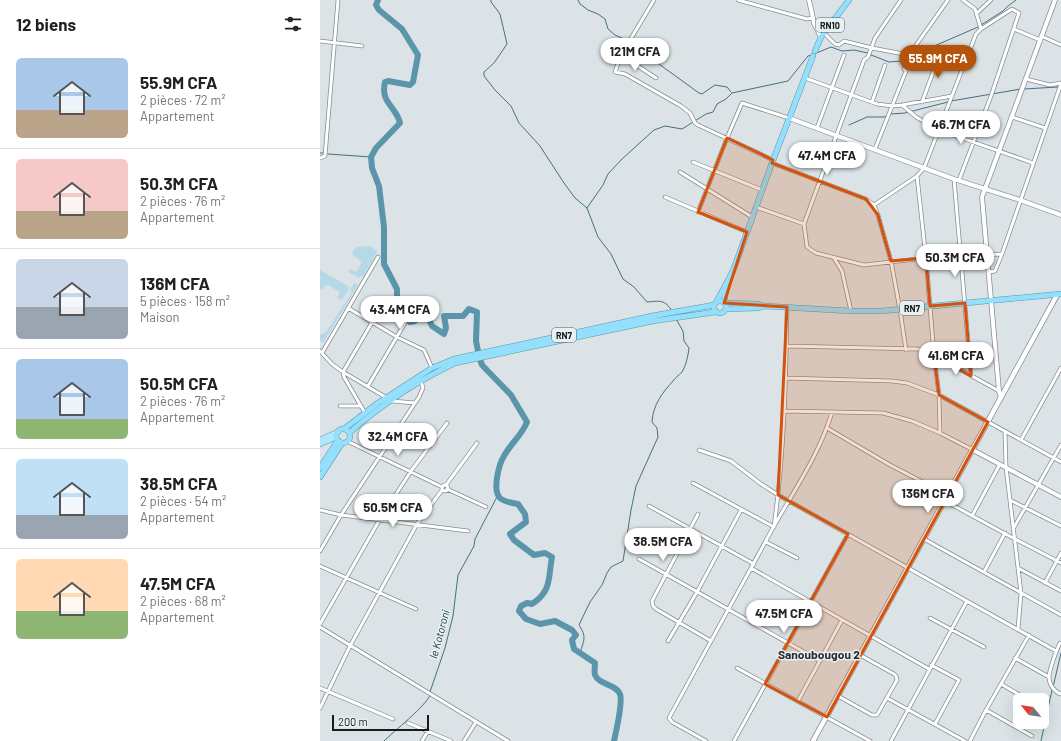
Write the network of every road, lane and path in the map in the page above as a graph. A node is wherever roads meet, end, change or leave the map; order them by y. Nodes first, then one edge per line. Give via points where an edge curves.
1 (338, 0) edge
2 (654, 0) edge
3 (738, 0) edge
4 (810, 0) edge
5 (849, 0) edge
6 (901, 0) edge
7 (948, 0) edge
8 (963, 0) edge
9 (992, 0) edge
10 (1055, 0) edge
11 (977, 13) junction
12 (812, 18) junction
13 (981, 28) junction
14 (1014, 29) junction
15 (823, 35) junction
16 (1041, 38) junction
17 (320, 41) edge
18 (334, 42) junction
19 (1061, 45) edge
20 (362, 46) dead end
21 (871, 50) junction
22 (941, 51) dead end
23 (620, 55) junction
24 (844, 55) dead end
25 (909, 55) junction
26 (885, 65) dead end
27 (656, 78) dead end
28 (805, 78) junction
29 (1026, 79) junction
30 (1061, 83) edge
31 (832, 88) junction
32 (851, 95) junction
33 (952, 96) junction
34 (872, 102) junction
35 (922, 102) junction
36 (902, 105) junction
37 (893, 106) junction
38 (1012, 117) junction
39 (790, 118) junction
40 (817, 128) junction
41 (1045, 128) junction
42 (939, 130) junction
43 (837, 135) junction
44 (727, 138) junction
45 (974, 142) junction
46 (875, 150) junction
47 (1000, 151) junction
48 (320, 157) edge
49 (693, 162) dead end
50 (773, 162) junction
51 (1033, 164) junction
52 (924, 168) junction
53 (715, 170) junction
54 (680, 172) dead end
55 (917, 176) junction
56 (956, 180) junction
57 (819, 181) junction
58 (984, 189) junction
59 (707, 190) junction
60 (762, 190) junction
61 (666, 197) dead end
62 (1020, 200) junction
63 (874, 206) junction
64 (756, 207) junction
65 (698, 212) junction
66 (1061, 215) edge
67 (752, 217) junction
68 (804, 224) junction
69 (746, 232) junction
70 (987, 254) junction
71 (1002, 254) junction
72 (961, 256) junction
73 (378, 257) dead end
74 (834, 258) junction
75 (926, 258) junction
76 (891, 261) junction
77 (989, 272) junction
78 (726, 285) junction
79 (1059, 295) edge
80 (992, 301) junction
81 (716, 303) junction
82 (965, 303) junction
83 (725, 306) junction
84 (930, 306) junction
85 (381, 307) dead end
86 (787, 307) junction
87 (348, 308) junction
88 (900, 310) junction
89 (851, 311) junction
90 (715, 312) junction
91 (679, 314) junction
92 (372, 323) junction
93 (405, 323) dead end
94 (397, 337) junction
95 (786, 346) junction
96 (906, 350) junction
97 (321, 352) edge
98 (934, 355) junction
99 (472, 357) junction
100 (432, 368) junction
101 (1061, 368) edge
102 (343, 372) junction
103 (971, 376) junction
104 (785, 378) junction
105 (421, 381) junction
106 (368, 386) junction
107 (999, 391) junction
108 (940, 395) junction
109 (387, 397) junction
110 (1001, 398) junction
111 (392, 401) junction
112 (415, 403) junction
113 (340, 406) dead end
114 (361, 406) junction
115 (784, 411) junction
116 (832, 412) junction
117 (365, 413) junction
118 (988, 422) junction
119 (447, 423) dead end
120 (828, 428) junction
121 (344, 429) junction
122 (1005, 432) junction
123 (349, 433) junction
124 (940, 433) junction
125 (340, 439) junction
126 (320, 440) edge
127 (1021, 440) junction
128 (477, 443) dead end
129 (320, 444) edge
130 (1061, 445) edge
131 (699, 450) dead end
132 (973, 450) junction
133 (379, 457) junction
134 (1054, 459) junction
135 (1061, 462) edge
136 (1000, 464) junction
137 (1006, 467) junction
138 (320, 468) edge
139 (411, 471) junction
140 (320, 477) edge
141 (693, 483) dead end
142 (1039, 485) junction
143 (447, 487) junction
144 (442, 488) junction
145 (778, 495) junction
146 (948, 496) junction
147 (1061, 497) edge
148 (1010, 500) junction
149 (789, 501) junction
150 (945, 501) junction
151 (649, 506) dead end
152 (486, 508) dead end
153 (1025, 508) junction
154 (320, 510) edge
155 (741, 510) junction
156 (698, 514) dead end
157 (341, 515) junction
158 (972, 516) junction
159 (380, 519) junction
160 (417, 524) junction
161 (1061, 526) edge
162 (774, 527) junction
163 (690, 529) junction
164 (1013, 529) junction
165 (468, 531) dead end
166 (848, 534) junction
167 (1005, 534) junction
168 (1013, 538) junction
169 (924, 539) junction
170 (766, 542) junction
171 (721, 546) junction
172 (320, 551) edge
173 (1061, 553) edge
174 (796, 558) dead end
175 (639, 559) dead end
176 (1057, 561) junction
177 (1061, 563) edge
178 (754, 564) junction
179 (320, 566) edge
180 (908, 567) junction
181 (751, 568) junction
182 (1018, 568) junction
183 (984, 572) junction
184 (665, 574) junction
185 (346, 578) junction
186 (1045, 583) junction
187 (1061, 591) edge
188 (697, 592) junction
189 (379, 593) junction
190 (1021, 593) junction
191 (967, 601) junction
192 (810, 602) junction
193 (416, 609) dead end
194 (728, 609) junction
195 (1061, 615) edge
196 (930, 618) dead end
197 (842, 620) junction
198 (679, 622) junction
199 (320, 624) edge
200 (320, 627) edge
201 (1018, 629) junction
202 (951, 630) junction
203 (1029, 635) junction
204 (871, 636) junction
205 (668, 641) dead end
206 (711, 641) junction
207 (787, 643) junction
208 (1060, 643) dead end
209 (350, 646) junction
210 (984, 647) dead end
211 (1056, 651) junction
212 (860, 655) junction
213 (1015, 658) junction
214 (820, 661) junction
215 (931, 665) junction
216 (737, 668) dead end
217 (929, 669) junction
218 (1049, 677) junction
219 (765, 684) junction
220 (1001, 684) junction
221 (320, 688) edge
222 (328, 692) junction
223 (1016, 693) edge
224 (1061, 694) edge
225 (838, 696) junction
226 (887, 698) junction
227 (798, 702) junction
228 (320, 708) edge
229 (908, 709) junction
230 (986, 710) junction
231 (827, 717) junction
232 (393, 720) dead end
233 (476, 722) junction
234 (408, 723) dead end
235 (935, 724) junction
236 (428, 731) junction
237 (1032, 736) dead end
238 (422, 741) edge
239 (451, 741) edge
240 (464, 741) edge
241 (507, 741) edge
242 (706, 741) edge
243 (734, 741) edge
244 (813, 741) edge
245 (870, 741) edge
246 (891, 741) edge
247 (965, 741) edge
248 (970, 741) edge

1 - 18 street
2 - 23 street
3 - 12 street via 807,19
4 - 12 street
5 - 15 highway, RN10
6 - 21 street via 875,38
7 - 25 street
8 - 11 street
9 - 11 street
10 - 16 street
11 - 13 street
12 - 15 street
13 - 14 street via 1012,9 1020,13
13 - 33 street via 976,34
14 - 16 street
14 - 45 street
15 - 21 street via 835,44 839,45 844,41
15 - 28 highway, RN10
16 - 19 street
16 - 29 street
17 - 18 street
18 - 20 street
18 - 48 street via 325,156
21 - 25 street
21 - 32 street via 864,60
22 - 35 street
23 - 27 street
23 - 44 street via 615,72 625,74 681,106 698,125
24 - 31 street
25 - 37 street
26 - 34 street
28 - 31 street
28 - 39 highway, RN10
29 - 30 street via 1050,85
29 - 38 street
30 - 41 street
31 - 32 street
31 - 40 street
32 - 34 street
32 - 43 street
33 - 35 street
33 - 42 street
34 - 37 street
35 - 36 street
36 - 37 street
36 - 42 street via 916,117
37 - 46 street
38 - 41 street
38 - 47 street
39 - 40 street
39 - 44 street via 742,103
39 - 50 highway, RN10
40 - 43 street
41 - 51 street
42 - 45 street
42 - 52 street
43 - 46 street
43 - 57 street
44 - 50 street
44 - 53 street
45 - 47 street
45 - 56 street
46 - 52 street
47 - 51 street
47 - 58 street
49 - 53 street
50 - 57 street
50 - 60 highway, RN10
51 - 62 street
52 - 55 street
52 - 56 street
53 - 59 street
53 - 60 street
54 - 59 street
55 - 63 street
55 - 75 street
56 - 58 street
56 - 72 street
57 - 63 street via 866,199
57 - 68 street
58 - 62 street
58 - 70 street via 982,197
59 - 65 street
59 - 67 street
60 - 64 highway, RN10
61 - 65 street
62 - 66 street
62 - 71 street
63 - 76 street
64 - 67 highway, RN10
64 - 68 street
65 - 69 street
67 - 69 highway, RN10
68 - 74 street via 807,247 816,253
69 - 78 highway, RN10
70 - 71 street
70 - 72 street
70 - 77 street
71 - 77 street via 994,271
72 - 75 street
72 - 82 street
73 - 87 street
74 - 76 street via 864,265
74 - 89 street via 842,271
75 - 76 street
75 - 84 street
76 - 88 street
77 - 80 street
78 - 81 highway, RN10
78 - 83 highway, RN10
79 - 80 highway, RN7
79 - 110 main road
80 - 82 highway, RN7
80 - 107 street
81 - 83 highway, RN7 via 721,301
81 - 90 highway
81 - 91 highway, RN7
82 - 84 highway, RN7
82 - 103 street
83 - 86 highway, RN7
83 - 90 highway, RN7 via 724,312
84 - 88 highway, RN7
84 - 98 street
85 - 92 street
86 - 89 highway, RN7
86 - 95 street
87 - 92 street
87 - 97 street
88 - 89 highway, RN7
88 - 96 street
90 - 91 highway, RN7
91 - 99 highway, RN7
92 - 94 street
92 - 102 street
93 - 94 street
94 - 100 street via 424,350
94 - 106 street
95 - 96 street
95 - 104 street
96 - 98 street via 918,349
97 - 102 street
98 - 103 street
98 - 108 street
99 - 100 highway, RN7 via 454,359
99 - 105 highway, RN7
100 - 109 highway, RN7
101 - 127 street
102 - 106 street
102 - 114 street
103 - 107 street
104 - 108 street via 892,381 907,383
104 - 115 street
105 - 111 highway, RN7
105 - 112 street via 423,388
106 - 109 street
107 - 110 street
108 - 118 street
108 - 124 street
109 - 111 street
109 - 117 highway, RN7
110 - 118 main road
111 - 112 street
111 - 123 highway, RN7
112 - 133 street
113 - 114 street
114 - 117 street
115 - 116 street
115 - 145 street
116 - 120 street
116 - 124 street via 883,413 912,421
117 - 121 highway, RN7
118 - 122 street
118 - 132 main road
119 - 139 street
120 - 146 street
120 - 149 street
121 - 123 highway
121 - 125 highway, RN7
122 - 127 street
122 - 137 street
123 - 125 highway via 350,438
124 - 132 street
125 - 126 main road
125 - 129 main road
125 - 133 street
125 - 138 highway
125 - 140 highway
127 - 134 street
128 - 143 street
130 - 134 street
131 - 145 street via 731,461
132 - 136 street
132 - 146 main road
133 - 139 street
133 - 157 street
134 - 135 street
134 - 142 street
136 - 137 street
136 - 158 street
137 - 142 street
137 - 148 street
139 - 144 street
139 - 159 street
141 - 155 street
142 - 147 street
142 - 153 street
143 - 144 street
143 - 152 street
144 - 160 street
145 - 149 street
145 - 162 street
146 - 150 main road
148 - 153 street
148 - 164 street
149 - 162 street
149 - 166 street
150 - 158 street
150 - 169 main road
151 - 163 street
153 - 161 street
153 - 164 street
154 - 157 street
155 - 162 street
155 - 171 street
156 - 163 street
157 - 159 street
157 - 172 street
158 - 167 street
159 - 160 street
159 - 185 street
160 - 165 street
160 - 189 street
162 - 170 street
163 - 171 street
163 - 184 street
164 - 168 street
166 - 180 street
166 - 192 street
167 - 168 street
167 - 183 street
168 - 176 street
168 - 182 street
169 - 180 main road
169 - 183 street
170 - 174 street
170 - 178 street
171 - 178 street
171 - 188 street
173 - 176 street
175 - 184 street
176 - 177 street
176 - 186 street
178 - 181 street
179 - 185 street
180 - 191 street
180 - 204 main road
181 - 192 street
181 - 194 street
182 - 186 street
182 - 190 street
183 - 190 street
184 - 188 street
184 - 198 street via 652,601 653,606
185 - 189 street
185 - 199 street
186 - 187 street
188 - 194 street
188 - 198 street
189 - 193 street
189 - 209 street
190 - 195 street
190 - 201 street
191 - 201 street
191 - 202 street
192 - 197 street
192 - 207 street
194 - 206 street
194 - 207 street
196 - 202 street
197 - 204 street
197 - 214 street
198 - 205 street
198 - 206 street
200 - 209 street
201 - 203 street
202 - 210 street
202 - 215 street
203 - 211 street
203 - 213 street
204 - 212 main road
204 - 217 street
206 - 242 street via 669,718
207 - 214 street
207 - 219 street
208 - 211 street
209 - 222 street
209 - 233 street
211 - 218 street
212 - 225 main road
212 - 226 street via 896,676 897,680
213 - 218 street
213 - 220 street
214 - 227 street
215 - 217 street
215 - 235 street via 959,680
216 - 219 street
217 - 229 street
218 - 224 street via 1053,688
219 - 227 street
219 - 243 street
220 - 223 street
220 - 230 street
221 - 222 street
222 - 228 street
222 - 232 street
225 - 226 street via 872,716 877,715
225 - 231 main road
226 - 229 street
227 - 231 street
229 - 235 street
229 - 246 street
230 - 237 street
230 - 248 street
231 - 244 main road
231 - 245 street
233 - 240 street
233 - 241 street
234 - 236 street
235 - 247 street
236 - 238 street
236 - 239 street

